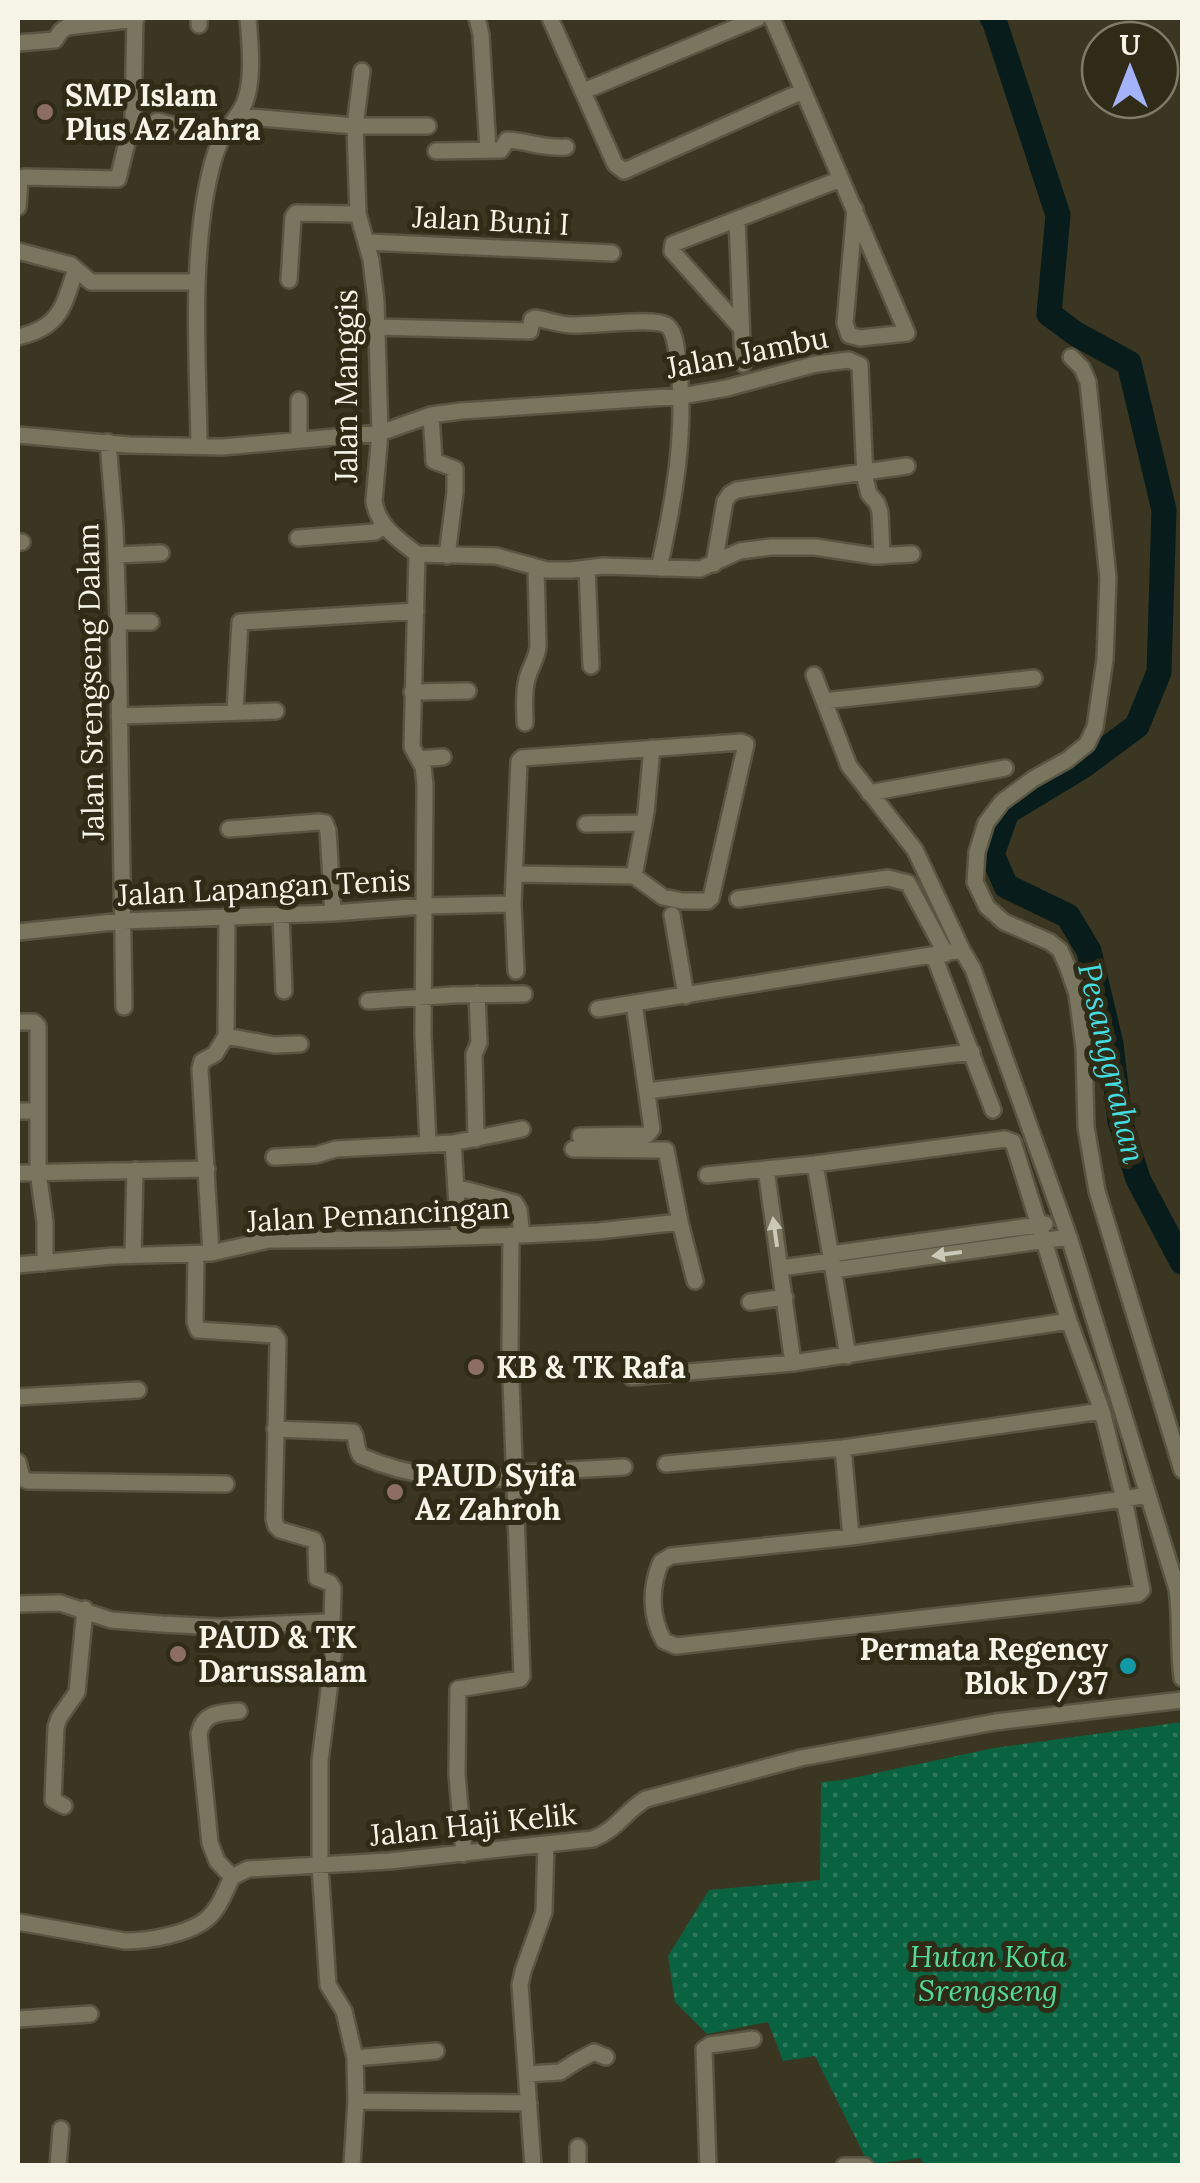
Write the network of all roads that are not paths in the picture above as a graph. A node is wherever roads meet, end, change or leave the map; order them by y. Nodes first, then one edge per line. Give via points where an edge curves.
1 (136, 18) edge
2 (248, 18) edge
3 (477, 18) edge
4 (550, 18) edge
5 (758, 18) edge
6 (772, 18) edge
7 (18, 43) edge
8 (362, 71) dead end
9 (584, 91) junction
10 (803, 91) junction
11 (238, 116) junction
12 (157, 121) dead end
13 (355, 126) junction
14 (428, 126) dead end
15 (222, 138) junction
16 (566, 148) dead end
17 (436, 150) dead end
18 (488, 150) junction
19 (841, 178) junction
20 (18, 207) edge
21 (855, 209) junction
22 (358, 214) junction
23 (738, 220) junction
24 (367, 242) junction
25 (18, 251) edge
26 (612, 253) dead end
27 (76, 269) junction
28 (289, 280) dead end
29 (196, 282) junction
30 (376, 326) junction
31 (740, 326) junction
32 (18, 336) edge
33 (1070, 357) dead end
34 (744, 364) dead end
35 (682, 396) junction
36 (299, 400) dead end
37 (431, 416) junction
38 (380, 433) junction
39 (18, 435) edge
40 (299, 439) junction
41 (108, 442) junction
42 (199, 446) junction
43 (906, 466) dead end
44 (864, 470) junction
45 (384, 526) junction
46 (298, 538) dead end
47 (161, 552) dead end
48 (417, 554) junction
49 (912, 554) dead end
50 (116, 555) junction
51 (447, 556) junction
52 (882, 556) junction
53 (714, 564) junction
54 (536, 568) junction
55 (588, 568) junction
56 (660, 568) junction
57 (416, 611) junction
58 (118, 622) junction
59 (152, 622) dead end
60 (591, 666) dead end
61 (814, 676) dead end
62 (1034, 678) dead end
63 (468, 691) dead end
64 (412, 692) junction
65 (824, 700) junction
66 (235, 711) junction
67 (276, 711) dead end
68 (118, 716) junction
69 (526, 723) dead end
70 (652, 748) junction
71 (443, 757) dead end
72 (419, 759) junction
73 (1006, 768) dead end
74 (868, 793) junction
75 (644, 823) junction
76 (586, 824) dead end
77 (228, 830) dead end
78 (516, 874) junction
79 (634, 876) junction
80 (738, 899) dead end
81 (514, 904) junction
82 (424, 906) junction
83 (334, 913) junction
84 (281, 914) junction
85 (672, 915) dead end
86 (227, 916) junction
87 (123, 922) junction
88 (18, 932) edge
89 (947, 953) junction
90 (516, 971) dead end
91 (284, 991) dead end
92 (477, 994) junction
93 (524, 994) dead end
94 (686, 996) junction
95 (424, 997) junction
96 (368, 1001) dead end
97 (634, 1003) junction
98 (124, 1007) dead end
99 (598, 1009) dead end
100 (18, 1022) edge
101 (226, 1036) junction
102 (300, 1044) dead end
103 (972, 1052) junction
104 (646, 1092) junction
105 (993, 1110) dead end
106 (18, 1111) edge
107 (38, 1111) junction
108 (522, 1128) dead end
109 (476, 1139) junction
110 (453, 1143) junction
111 (428, 1144) junction
112 (274, 1157) dead end
113 (815, 1164) junction
114 (207, 1169) junction
115 (766, 1169) junction
116 (135, 1170) junction
117 (38, 1172) junction
118 (18, 1173) edge
119 (706, 1175) dead end
120 (456, 1188) junction
121 (1062, 1219) junction
122 (680, 1222) junction
123 (1041, 1233) junction
124 (516, 1235) junction
125 (1069, 1236) junction
126 (458, 1238) junction
127 (204, 1254) junction
128 (133, 1255) junction
129 (832, 1262) junction
130 (45, 1263) junction
131 (18, 1265) edge
132 (781, 1268) junction
133 (695, 1281) dead end
134 (785, 1297) junction
135 (750, 1302) dead end
136 (1069, 1321) junction
137 (848, 1356) junction
138 (794, 1364) junction
139 (631, 1377) dead end
140 (138, 1390) dead end
141 (18, 1397) edge
142 (1102, 1411) junction
143 (275, 1429) junction
144 (843, 1448) junction
145 (18, 1462) edge
146 (666, 1464) dead end
147 (624, 1466) dead end
148 (1182, 1470) edge
149 (516, 1476) junction
150 (226, 1484) dead end
151 (1147, 1496) junction
152 (1124, 1499) junction
153 (851, 1537) junction
154 (18, 1604) edge
155 (86, 1610) junction
156 (1181, 1617) edge
157 (332, 1624) junction
158 (1182, 1678) edge
159 (1182, 1700) edge
160 (239, 1712) dead end
161 (64, 1806) dead end
162 (546, 1844) junction
163 (464, 1854) junction
164 (320, 1866) junction
165 (232, 1877) junction
166 (18, 1922) edge
167 (90, 2014) dead end
168 (18, 2019) edge
169 (753, 2039) dead end
170 (436, 2051) dead end
171 (606, 2057) dead end
172 (354, 2058) junction
173 (527, 2074) junction
174 (356, 2101) junction
175 (528, 2102) junction
176 (61, 2129) dead end
177 (578, 2147) dead end
178 (864, 2165) edge
179 (58, 2166) edge
180 (352, 2166) edge
181 (534, 2166) edge
182 (578, 2166) edge
183 (708, 2166) edge
184 (844, 2166) edge

1 - 7 street
1 - 20 street via 133,118 118,179 24,177
2 - 11 street via 249,82
3 - 18 street
4 - 9 street
5 - 9 street
6 - 10 street
8 - 13 street, Jalan Manggis
9 - 10 street via 624,171
10 - 19 street
11 - 13 street
11 - 15 street
12 - 15 street
13 - 14 street
13 - 22 street, Jalan Manggis
15 - 29 street via 203,208
16 - 18 street via 506,140 504,149
17 - 18 street
19 - 21 street
19 - 23 street
21 - 21 street via 862,226 907,333 860,338 847,332
22 - 24 street, Jalan Manggis
22 - 28 street via 296,213
23 - 31 street
23 - 31 street via 671,248
24 - 26 street, Jalan Buni I
24 - 30 street, Jalan Manggis
25 - 27 street
27 - 29 street via 91,282
27 - 32 street via 61,313
29 - 42 street
30 - 35 street via 530,330 535,318 571,325 663,324 675,340
30 - 38 street, Jalan Manggis
31 - 34 street
33 - 148 street via 1088,382 1108,578 1097,712 1086,744 1002,802 986,823 976,882 987,907 1050,942 1068,968 1084,1048 1086,1127 1097,1192
35 - 37 street, Jalan Jambu
35 - 44 street, Jalan Jambu via 816,364 856,362
35 - 56 street
36 - 40 street
37 - 38 street, Jalan Jambu
37 - 51 street via 434,461 455,470
38 - 40 street, Jalan Jambu
38 - 45 street, Jalan Manggis via 374,501
39 - 41 street, Jalan Jambu
40 - 42 street, Jalan Jambu
41 - 42 street, Jalan Jambu
41 - 50 street, Jalan Srengseng Dalam
43 - 44 street
44 - 52 street via 880,512
44 - 53 street via 730,494
45 - 46 street
45 - 48 street
47 - 50 street
48 - 51 street
48 - 57 street
49 - 52 street
50 - 58 street, Jalan Srengseng Dalam
51 - 54 street via 506,558
52 - 53 street via 771,546
53 - 56 street
54 - 55 street
54 - 69 street via 538,646 524,695
55 - 56 street
55 - 60 street
57 - 64 street
57 - 66 street via 240,622
58 - 59 street
58 - 68 street, Jalan Srengseng Dalam
61 - 65 street
62 - 65 street
63 - 64 street
64 - 72 street via 412,748
65 - 74 street
66 - 67 street
66 - 68 street
68 - 87 street, Jalan Srengseng Dalam
70 - 75 street
70 - 78 street via 518,761
70 - 79 street via 746,746 712,898 673,900
71 - 72 street
72 - 82 street via 425,784
73 - 74 street
74 - 89 street via 914,850
75 - 76 street
75 - 79 street
77 - 83 street via 325,824
78 - 79 street
78 - 81 street
80 - 89 street via 888,878 908,884
81 - 82 street, Jalan Lapangan Tenis
81 - 90 street
82 - 83 street, Jalan Lapangan Tenis
82 - 95 street
83 - 84 street, Jalan Lapangan Tenis
84 - 86 street, Jalan Lapangan Tenis
84 - 91 street
85 - 94 street
86 - 87 street, Jalan Lapangan Tenis
86 - 101 street
87 - 88 street, Jalan Lapangan Tenis
87 - 98 street, Jalan Srengseng Dalam
89 - 94 street
89 - 103 street
89 - 121 street via 973,969
92 - 93 street
92 - 95 street
92 - 109 street
94 - 97 street
95 - 96 street
95 - 111 street
97 - 99 street
97 - 104 street
100 - 107 street via 38,1026
101 - 102 street
101 - 114 street via 200,1064
103 - 104 street
103 - 105 street
104 - 122 street via 652,1129 647,1135 576,1143 666,1150
106 - 107 street
107 - 117 street
108 - 109 street
109 - 110 street
110 - 111 street
110 - 120 street
111 - 112 street
113 - 115 street
113 - 123 street via 1010,1140
113 - 129 street
114 - 116 street
114 - 127 street
115 - 119 street
132 -> 115 street
116 - 117 street
116 - 128 street
117 - 118 street
117 - 130 street
120 - 124 street via 518,1205
120 - 126 street
121 - 123 street
121 - 125 street
122 - 124 street, Jalan Pemancingan
122 - 133 street
123 - 125 street
123 - 129 street
123 - 136 street
124 - 126 street, Jalan Pemancingan
124 - 149 street via 510,1354
125 - 151 street
126 - 127 street, Jalan Pemancingan via 269,1240
127 - 128 street, Jalan Pemancingan
127 - 143 street via 198,1330 276,1336
128 - 130 street, Jalan Pemancingan
129 - 132 street
129 - 137 street
130 - 131 street, Jalan Pemancingan
132 - 134 street
134 - 135 street
134 - 138 street
136 - 137 street
136 - 142 street
137 - 138 street
138 - 139 street
140 - 141 street
142 - 144 street
142 - 152 street
143 - 149 street via 353,1432 361,1456 419,1475
143 - 157 street via 276,1526 314,1540 317,1578 333,1588
144 - 146 street
144 - 153 street
145 - 150 street via 28,1482
147 - 149 street
149 - 163 street via 522,1678 458,1689
151 - 152 street
151 - 156 street
152 - 153 street
152 - 153 street via 1142,1586 1138,1594 676,1646 660,1636 653,1588 665,1558
154 - 155 street
155 - 157 street via 111,1620 162,1624
155 - 161 street via 77,1692 56,1727 53,1800
156 - 158 street
157 - 164 street
159 - 162 street, Jalan Haji Kelik via 995,1722 751,1770 646,1799 594,1838
160 - 165 street via 206,1718 199,1734 210,1843
162 - 163 street, Jalan Haji Kelik
162 - 173 street via 544,1912 520,1978
163 - 164 street, Jalan Haji Kelik
164 - 165 street, Jalan Haji Kelik
164 - 172 street via 328,1984 344,2010
165 - 166 street via 221,1902 195,1927 141,1942
167 - 168 street
169 - 183 street via 704,2049
170 - 172 street
171 - 173 street via 594,2052 560,2072
172 - 174 street
173 - 175 street
174 - 175 street
174 - 180 street
175 - 181 street
176 - 179 street
177 - 182 street
178 - 184 street

